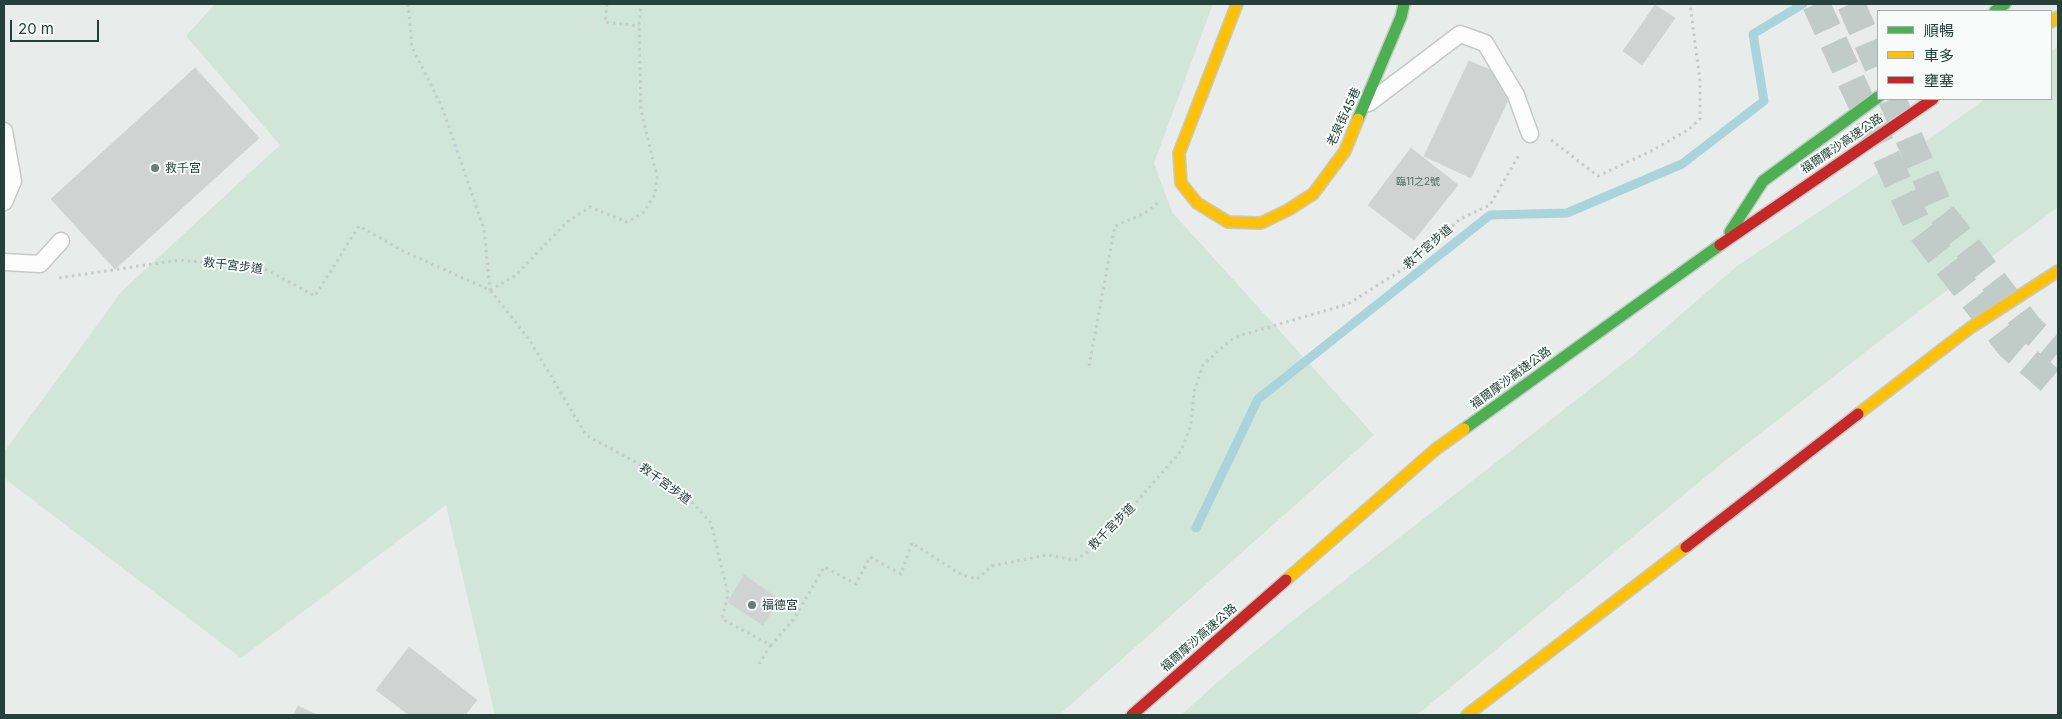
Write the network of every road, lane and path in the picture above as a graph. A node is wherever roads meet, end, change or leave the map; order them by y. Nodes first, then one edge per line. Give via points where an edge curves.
1 (408, 4) edge
2 (607, 4) edge
3 (641, 4) edge
4 (1237, 4) edge
5 (1404, 4) edge
6 (1690, 4) edge
7 (639, 26) junction
8 (1877, 98) edge
9 (1932, 100) edge
10 (1365, 105) junction
11 (4, 131) edge
12 (1530, 134) junction
13 (1182, 183) junction
14 (4, 202) edge
15 (61, 241) dead end
16 (1724, 242) junction
17 (4, 262) edge
18 (2058, 271) edge
19 (58, 278) dead end
20 (490, 290) junction
21 (1090, 366) dead end
22 (771, 645) junction
23 (758, 664) dead end
24 (1132, 715) edge
25 (1467, 715) edge

1 - 20 path via 412,47 442,107 484,229
2 - 7 path via 605,22
3 - 7 path
4 - 13 main road via 1179,154
5 - 10 main road, 老泉街45巷
6 - 12 path via 1700,81 1700,119 1688,130 1598,176 1546,136
7 - 20 path via 641,110 657,177 655,194 644,212 627,222 590,206 567,222 516,275
8 - 16 main road via 1762,181
9 - 16 main road, 福爾摩沙高速公路
10 - 12 lane via 1460,34 1485,42 1516,95
10 - 13 main road, 老泉街45巷 via 1345,151 1313,194 1261,223 1228,222 1197,203
11 - 14 lane via 13,181
12 - 22 path, 救千宮步道 via 1490,205 1460,219 1408,266 1348,304 1242,334 1229,341 1203,365 1194,392 1191,425 1181,451 1114,528 1076,560 1047,555 992,566 977,579 962,576 912,543 901,574 870,557 856,584 824,567 794,619
13 - 21 path via 1145,213 1115,226
15 - 17 lane via 40,264
16 - 24 main road, 福爾摩沙高速公路 via 1436,449
18 - 25 main road via 1970,328
19 - 20 path, 救千宮步道 via 179,260 265,269 315,296 359,226 405,252
20 - 22 path, 救千宮步道 via 529,339 586,435 649,471 690,500 710,523 728,594 722,619
22 - 23 path

